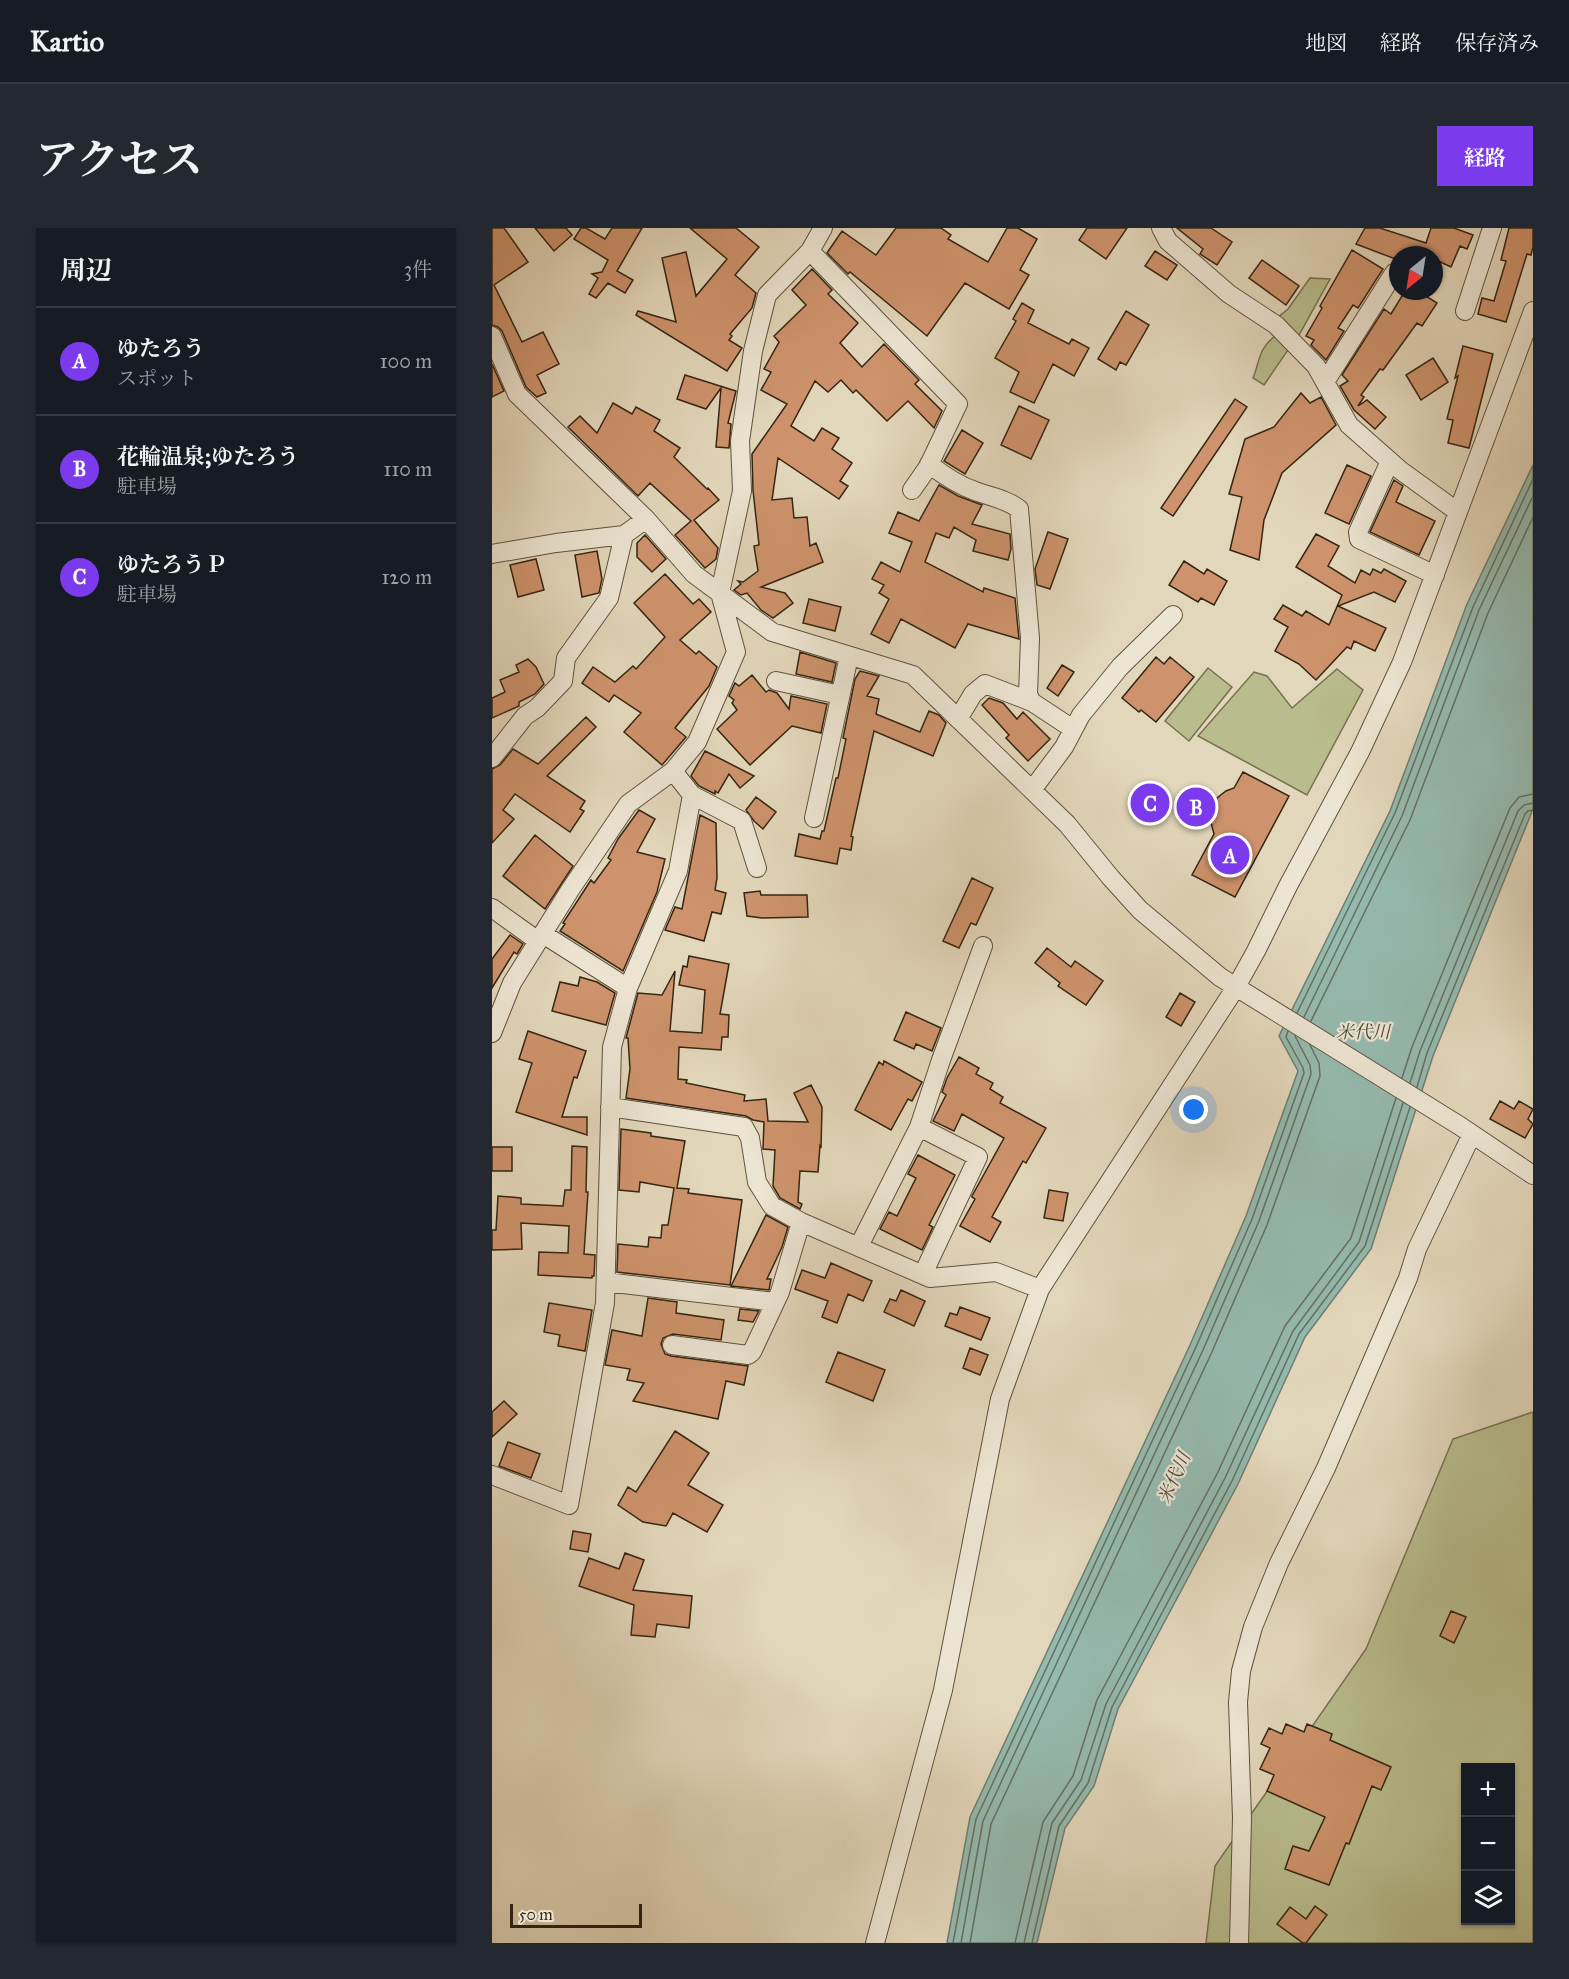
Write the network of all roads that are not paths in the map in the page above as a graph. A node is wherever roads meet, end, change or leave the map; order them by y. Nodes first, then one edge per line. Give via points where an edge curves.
1 (823, 228) edge
2 (1161, 228) edge
3 (1492, 228) edge
4 (810, 251) junction
5 (1389, 281) edge
6 (1465, 311) dead end
7 (1533, 311) edge
8 (492, 336) edge
9 (1325, 382) junction
10 (1390, 461) junction
11 (929, 464) junction
12 (912, 490) dead end
13 (1458, 512) junction
14 (646, 519) junction
15 (624, 535) junction
16 (492, 554) edge
17 (1435, 575) junction
18 (720, 593) junction
19 (1173, 615) dead end
20 (849, 656) junction
21 (776, 681) dead end
22 (840, 695) junction
23 (1032, 702) junction
24 (958, 719) junction
25 (1074, 729) junction
26 (492, 758) edge
27 (673, 771) junction
28 (1032, 790) junction
29 (692, 795) junction
30 (814, 818) dead end
31 (757, 868) dead end
32 (492, 908) edge
33 (540, 937) junction
34 (983, 946) dead end
35 (1236, 987) junction
36 (628, 988) junction
37 (492, 1032) edge
38 (610, 1107) junction
39 (919, 1127) junction
40 (1466, 1130) junction
41 (1530, 1167) edge
42 (801, 1222) junction
43 (859, 1246) junction
44 (923, 1274) junction
45 (606, 1282) junction
46 (1040, 1289) junction
47 (775, 1302) junction
48 (672, 1345) dead end
49 (492, 1475) edge
50 (875, 1943) edge
51 (1239, 1943) edge

1 - 4 street
2 - 9 street via 1168,241 1229,294 1276,325 1316,366
3 - 6 street
4 - 11 street via 958,404
4 - 18 street via 767,295 753,351 740,441 742,491
5 - 9 street
7 - 13 street
8 - 14 street via 517,394
9 - 10 street via 1349,425
10 - 13 street
10 - 17 street via 1358,532 1359,539
11 - 12 street
11 - 23 street via 964,486 1011,502 1019,509 1030,638 1028,695
13 - 17 street
14 - 15 street
14 - 18 street via 694,574
15 - 16 street
15 - 26 street via 609,598 566,658 563,681 525,716
17 - 35 street via 1402,662 1360,752
18 - 20 street via 772,632
18 - 27 street via 736,652 697,742
19 - 25 street via 1120,667
20 - 22 street
20 - 24 street via 913,675
21 - 22 street
22 - 30 street
23 - 24 street via 985,684 973,694
23 - 25 street
24 - 28 street
25 - 28 street
27 - 29 street
27 - 33 street via 628,804
28 - 35 street via 1067,824 1140,910
29 - 31 street via 742,821
29 - 36 street via 678,871
32 - 33 street
33 - 36 street
33 - 37 street via 512,983
34 - 39 street
35 - 40 street
35 - 46 street
36 - 38 street via 612,1047
38 - 42 street via 744,1128 750,1138 757,1182 772,1206
38 - 45 street
39 - 43 street
39 - 44 street via 978,1157
40 - 41 street
40 - 51 street via 1408,1278 1253,1627 1241,1671 1238,1702 1242,1818
42 - 43 street
42 - 47 street
43 - 44 street
44 - 46 street via 930,1278 996,1272
45 - 47 street
45 - 49 street via 569,1505
46 - 50 street via 1000,1399 943,1690
47 - 48 street via 748,1355

